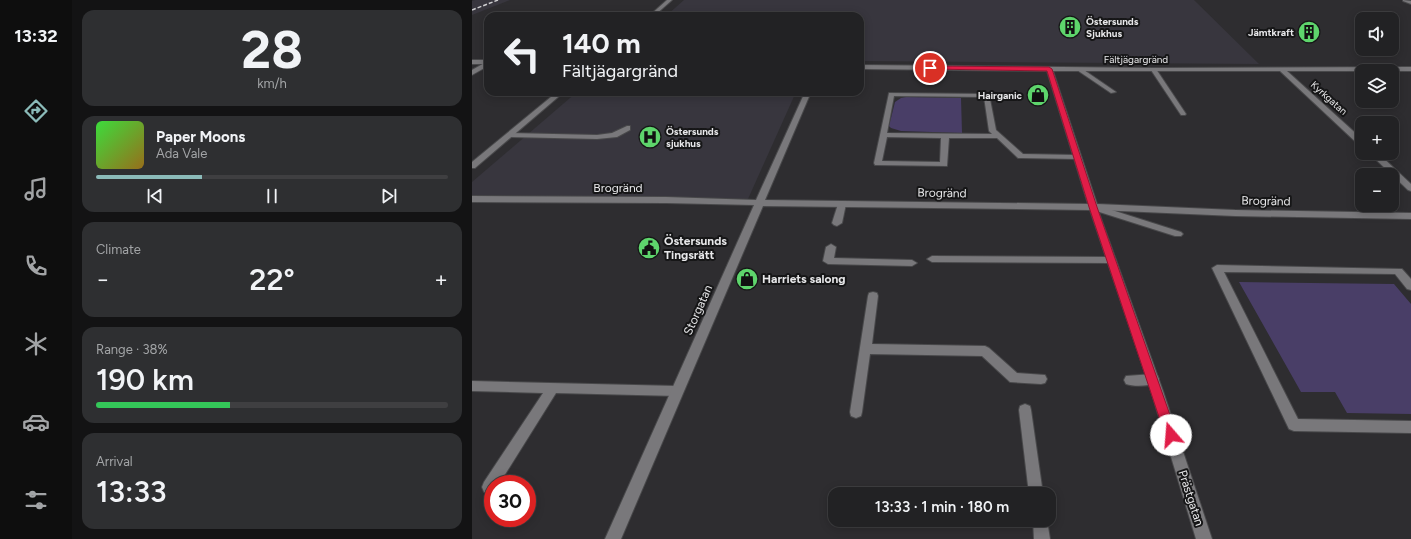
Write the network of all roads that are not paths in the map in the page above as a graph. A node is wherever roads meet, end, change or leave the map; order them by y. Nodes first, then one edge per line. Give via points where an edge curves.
1 (670, 0) edge
2 (1405, 0) edge
3 (1411, 3) edge
4 (656, 12) edge
5 (472, 62) edge
6 (484, 63) edge
7 (484, 66) edge
8 (864, 67) edge
9 (1049, 69) junction
10 (1079, 69) junction
11 (1281, 69) junction
12 (1411, 69) edge
13 (1154, 70) junction
14 (472, 73) edge
15 (1113, 92) dead end
16 (556, 96) edge
17 (806, 96) edge
18 (1183, 114) dead end
19 (627, 128) dead end
20 (510, 135) junction
21 (883, 135) junction
22 (945, 135) junction
23 (998, 136) junction
24 (1355, 137) edge
25 (1076, 157) junction
26 (1381, 160) edge
27 (472, 166) edge
28 (1411, 188) edge
29 (472, 199) edge
30 (760, 203) junction
31 (842, 204) junction
32 (1093, 207) junction
33 (1411, 216) edge
34 (837, 223) dead end
35 (1178, 234) dead end
36 (831, 247) dead end
37 (932, 258) dead end
38 (1111, 260) junction
39 (912, 263) dead end
40 (1411, 286) edge
41 (873, 296) dead end
42 (865, 349) junction
43 (1041, 379) dead end
44 (1153, 379) junction
45 (1130, 380) dead end
46 (472, 386) edge
47 (553, 388) junction
48 (677, 390) junction
49 (1025, 410) dead end
50 (856, 412) dead end
51 (1411, 427) edge
52 (497, 475) edge
53 (1035, 487) edge
54 (1041, 527) edge
55 (613, 539) edge
56 (1042, 539) edge
57 (1204, 539) edge

1 - 4 street
2 - 3 street
5 - 6 street
7 - 14 street
8 - 9 street, Fältjägargränd via 985,71
9 - 10 street, Fältjägargränd
9 - 25 street, Prästgatan
10 - 13 street, Fältjägargränd
10 - 15 street
11 - 12 street, Fältjägargränd
11 - 13 street, Fältjägargränd
11 - 24 street, Kyrkgatan
13 - 18 street
16 - 20 street
17 - 30 street, Storgatan
19 - 20 street via 614,135 597,137
20 - 27 street
21 - 22 street
21 - 22 street via 878,163 944,164
21 - 23 street via 891,94 987,93 993,131
22 - 23 street
23 - 25 street via 1021,156
25 - 32 street, Prästgatan
26 - 28 street
29 - 30 street, Brogränd
30 - 31 street, Brogränd
30 - 48 street, Storgatan
31 - 32 street, Brogränd
31 - 34 street
32 - 33 street, Brogränd via 1234,213
32 - 35 street
32 - 38 street, Prästgatan
36 - 39 street via 828,261
37 - 38 street
38 - 44 street, Prästgatan
40 - 51 street via 1398,271 1217,268 1294,424
41 - 42 street
42 - 43 street via 985,351 1014,378
42 - 50 street
44 - 45 street
44 - 57 street, Prästgatan
46 - 47 street
47 - 48 street
47 - 52 street
48 - 55 street, Storgatan
49 - 53 street
54 - 56 street

